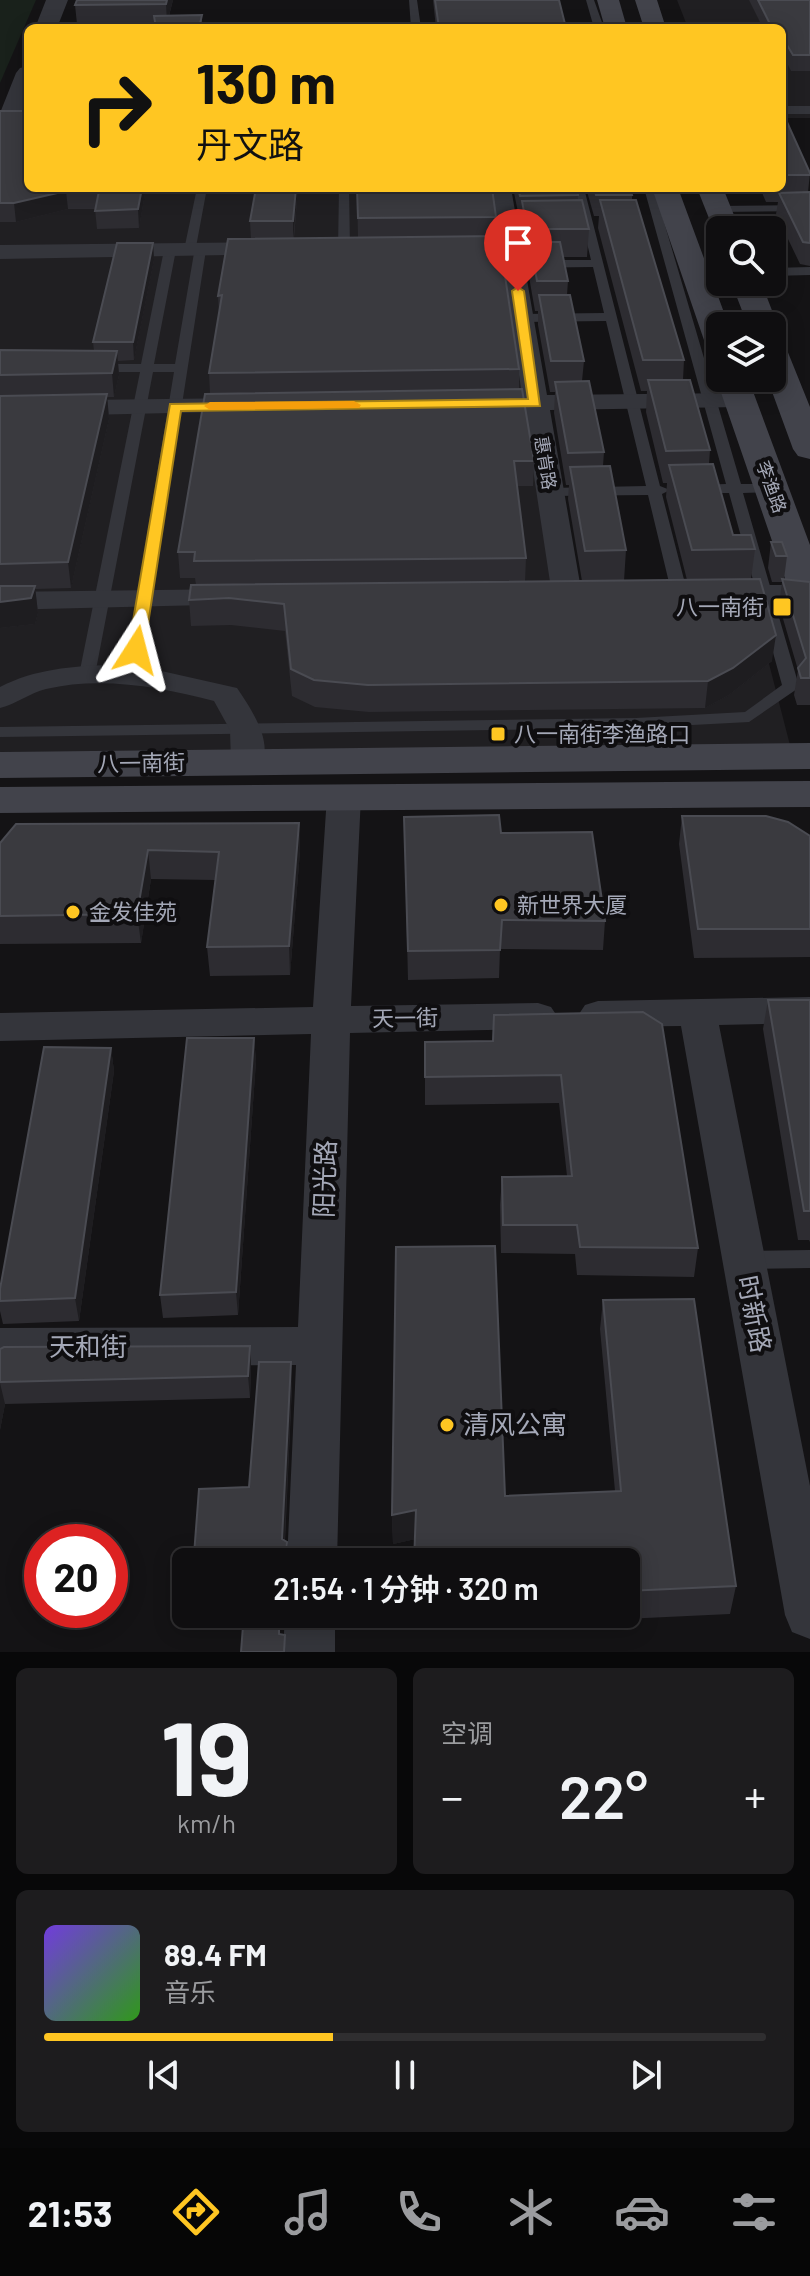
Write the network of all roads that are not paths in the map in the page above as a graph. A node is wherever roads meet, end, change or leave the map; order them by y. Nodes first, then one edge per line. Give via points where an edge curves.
1 (57, 0) edge
2 (413, 0) edge
3 (590, 0) edge
4 (608, 0) edge
5 (646, 0) edge
6 (48, 24) edge
7 (416, 24) edge
8 (598, 24) edge
9 (615, 24) edge
10 (654, 24) edge
11 (24, 84) edge
12 (786, 110) edge
13 (810, 110) edge
14 (13, 116) edge
15 (201, 192) edge
16 (345, 192) edge
17 (502, 192) edge
18 (580, 192) edge
19 (650, 192) edge
20 (664, 192) edge
21 (810, 208) edge
22 (718, 209) edge
23 (660, 221) junction
24 (513, 239) junction
25 (435, 248) edge
26 (352, 249) joint
27 (187, 250) junction
28 (0, 252) edge
29 (597, 263) junction
30 (810, 271) edge
31 (786, 272) edge
32 (706, 315) edge
33 (611, 317) junction
34 (522, 318) junction
35 (88, 368) edge
36 (147, 368) junction
37 (181, 368) junction
38 (786, 386) edge
39 (728, 393) edge
40 (632, 402) junction
41 (536, 403) junction
42 (457, 404) edge
43 (269, 406) edge
44 (140, 407) junction
45 (175, 407) junction
46 (0, 409) edge
47 (810, 449) edge
48 (772, 488) junction
49 (736, 489) junction
50 (654, 490) junction
51 (550, 492) junction
52 (766, 594) junction
53 (666, 595) joint
54 (810, 595) edge
55 (535, 596) edge
56 (270, 598) edge
57 (144, 599) junction
58 (103, 600) junction
59 (0, 601) edge
60 (87, 675) junction
61 (132, 675) junction
62 (0, 699) edge
63 (0, 732) edge
64 (246, 746) junction
65 (810, 756) edge
66 (0, 765) edge
67 (810, 794) edge
68 (344, 796) junction
69 (0, 800) edge
70 (810, 1010) edge
71 (698, 1013) junction
72 (331, 1019) junction
73 (0, 1027) edge
74 (810, 1259) edge
75 (744, 1260) junction
76 (319, 1346) junction
77 (0, 1347) edge
78 (312, 1548) edge
79 (810, 1615) edge
80 (310, 1628) edge
81 (309, 1652) edge

1 - 6 street
2 - 7 lane
3 - 8 lane
4 - 9 main road
5 - 10 main road
11 - 14 street
12 - 13 street
15 - 27 lane
16 - 26 lane
17 - 24 street, 惠肯路
18 - 29 lane
19 - 23 lane
20 - 23 main road
21 - 22 lane
23 - 32 main road
23 - 39 lane
24 - 25 street
24 - 29 lane
24 - 34 street, 惠肯路
26 - 27 street
27 - 28 street
27 - 36 lane
27 - 37 lane
29 - 33 lane
30 - 31 lane
33 - 34 lane
33 - 40 lane
34 - 41 street, 惠肯路
35 - 36 lane
36 - 37 lane
36 - 44 lane
37 - 45 lane
38 - 47 main road
39 - 40 street
39 - 48 main road, 李渔路
39 - 49 lane
40 - 41 street
40 - 50 lane
41 - 42 street
41 - 51 street, 惠肯路
43 - 45 street
44 - 45 street
44 - 46 street
44 - 58 lane
45 - 57 lane
48 - 49 lane
48 - 54 main road, 李渔路
49 - 50 lane
49 - 52 lane
50 - 51 lane
50 - 53 lane
51 - 55 street, 惠肯路 via 581,595
52 - 53 street
52 - 54 street
52 - 64 lane via 791,686 749,717
56 - 57 street
57 - 58 street
57 - 61 lane
58 - 59 street
58 - 60 lane
60 - 61 street
60 - 62 street via 38,681
61 - 64 street via 172,679 226,695
63 - 64 lane
64 - 65 main road, 八一南街
64 - 66 main road, 八一南街
67 - 68 main road, 八一南街
68 - 69 main road, 八一南街
68 - 72 street, 阳光路
70 - 71 street, 天一街
71 - 72 street, 天一街
71 - 75 street, 时新路
72 - 73 street, 天一街
72 - 76 street, 阳光路
74 - 75 lane
75 - 79 street, 时新路
76 - 77 street, 天和街
76 - 78 street, 阳光路
80 - 81 street

